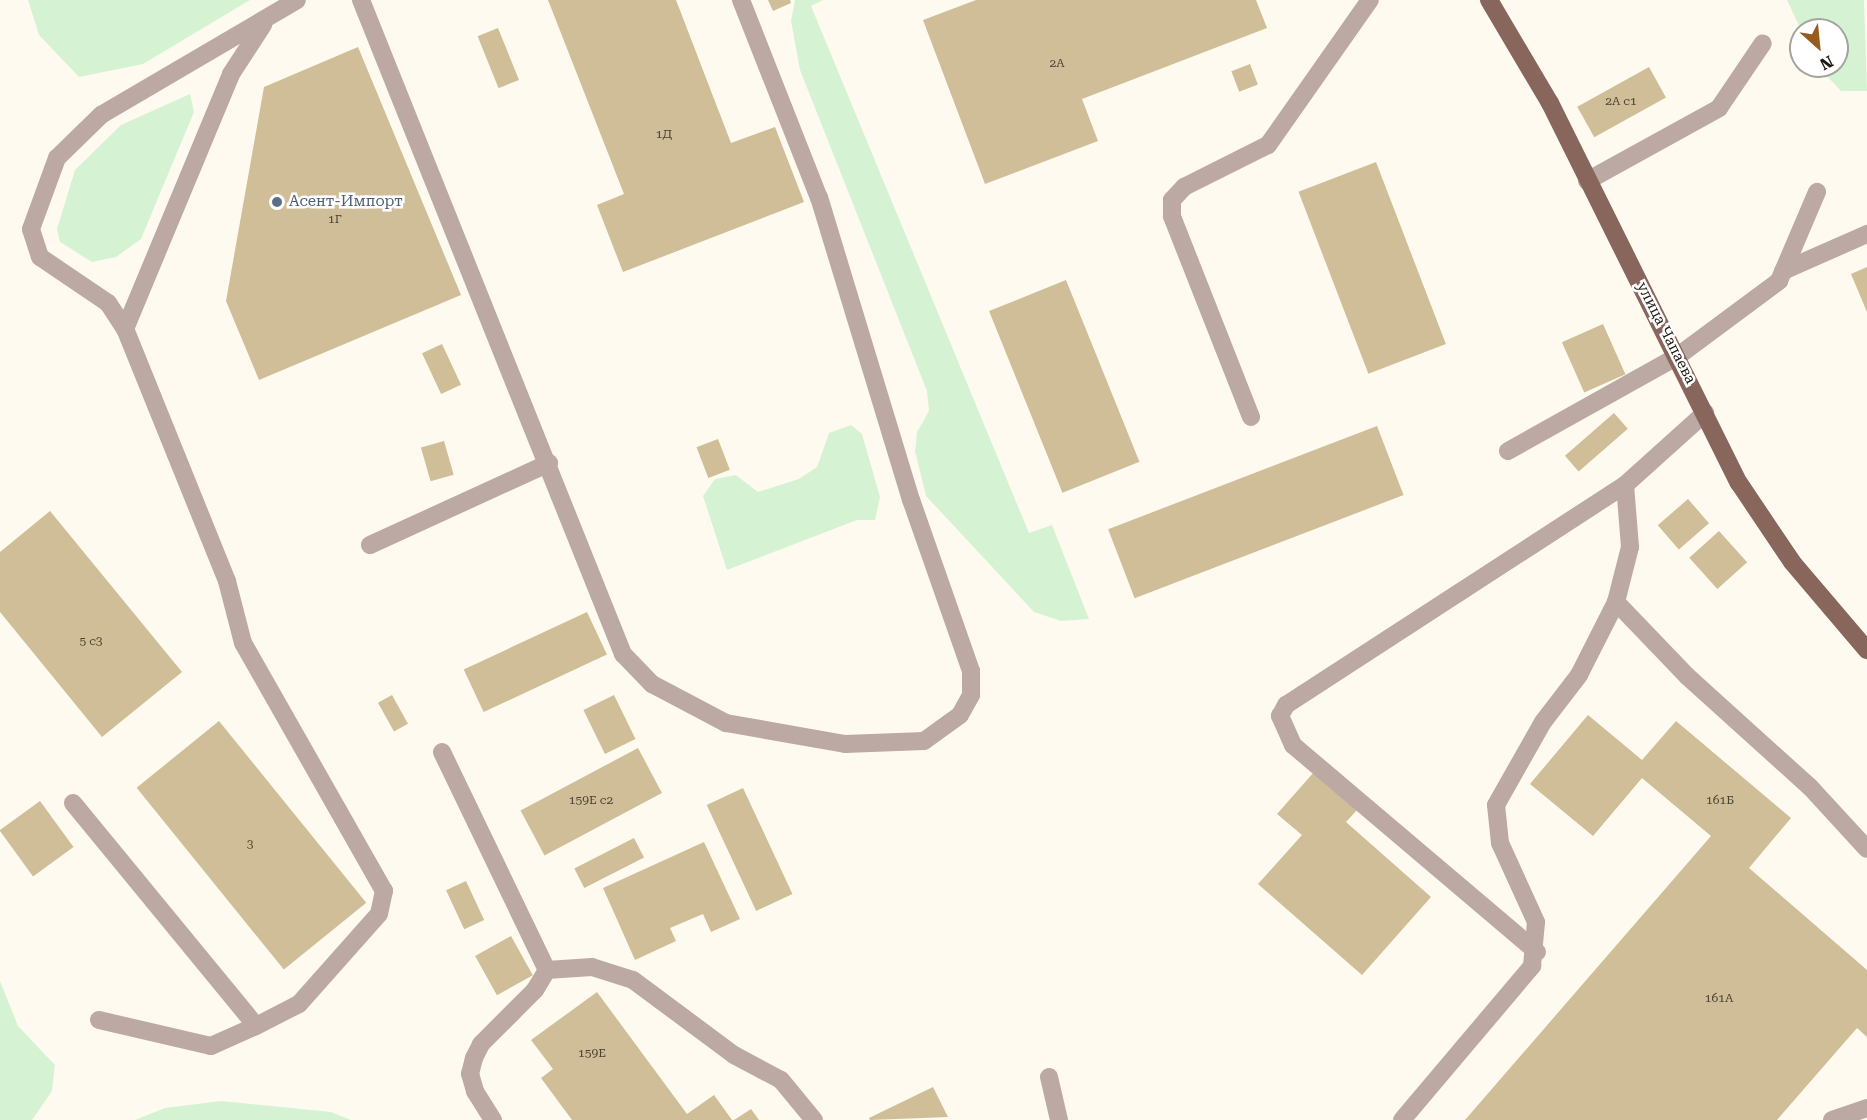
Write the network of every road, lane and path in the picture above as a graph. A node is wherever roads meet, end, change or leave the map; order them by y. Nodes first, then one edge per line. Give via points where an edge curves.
1 (297, 0) edge
2 (361, 0) edge
3 (741, 0) edge
4 (1370, 0) edge
5 (1489, 0) edge
6 (265, 21) junction
7 (1763, 43) dead end
8 (1587, 181) junction
9 (1817, 192) dead end
10 (1867, 234) edge
11 (1783, 271) junction
12 (125, 329) junction
13 (1678, 356) junction
14 (1705, 413) junction
15 (1251, 417) dead end
16 (1508, 451) dead end
17 (549, 463) junction
18 (1624, 485) junction
19 (370, 544) dead end
20 (1616, 602) junction
21 (1867, 650) edge
22 (442, 752) dead end
23 (73, 803) dead end
24 (1867, 849) edge
25 (1537, 952) junction
26 (547, 970) junction
27 (99, 1020) dead end
28 (256, 1026) junction
29 (1049, 1077) dead end
30 (1867, 1108) edge
31 (493, 1120) edge
32 (814, 1120) edge
33 (1059, 1120) edge
34 (1402, 1120) edge
35 (1832, 1120) edge

1 - 6 lane
2 - 17 lane
3 - 17 lane via 819,198 911,500 971,671 970,695 960,715 924,741 845,744 726,723 682,704 652,684 623,654
4 - 15 lane via 1268,145 1184,187 1172,200 1172,216
5 - 8 main road, улица Чапаева via 1550,103
6 - 12 lane via 231,74
6 - 12 lane via 101,115 57,158 31,229 40,257 108,303
7 - 8 lane via 1719,108
8 - 13 main road, улица Чапаева
9 - 11 lane
10 - 11 lane
11 - 13 lane via 1779,281
12 - 28 lane via 227,581 243,643 384,891 380,914 299,1004
13 - 14 main road, улица Чапаева
13 - 16 lane
14 - 18 lane
14 - 21 main road, улица Чапаева via 1739,483 1792,562
17 - 19 lane
18 - 20 lane via 1630,547
18 - 25 lane via 1286,705 1280,716 1293,745
20 - 24 lane
20 - 25 lane via 1579,675 1543,722 1496,805 1500,843 1536,922
22 - 26 lane
23 - 28 lane
25 - 34 lane via 1532,966
26 - 31 lane via 535,990 480,1044 474,1058 470,1074 475,1091
26 - 32 lane via 592,967 633,980 734,1054 781,1080
27 - 28 lane via 211,1046
29 - 33 lane
30 - 35 lane

